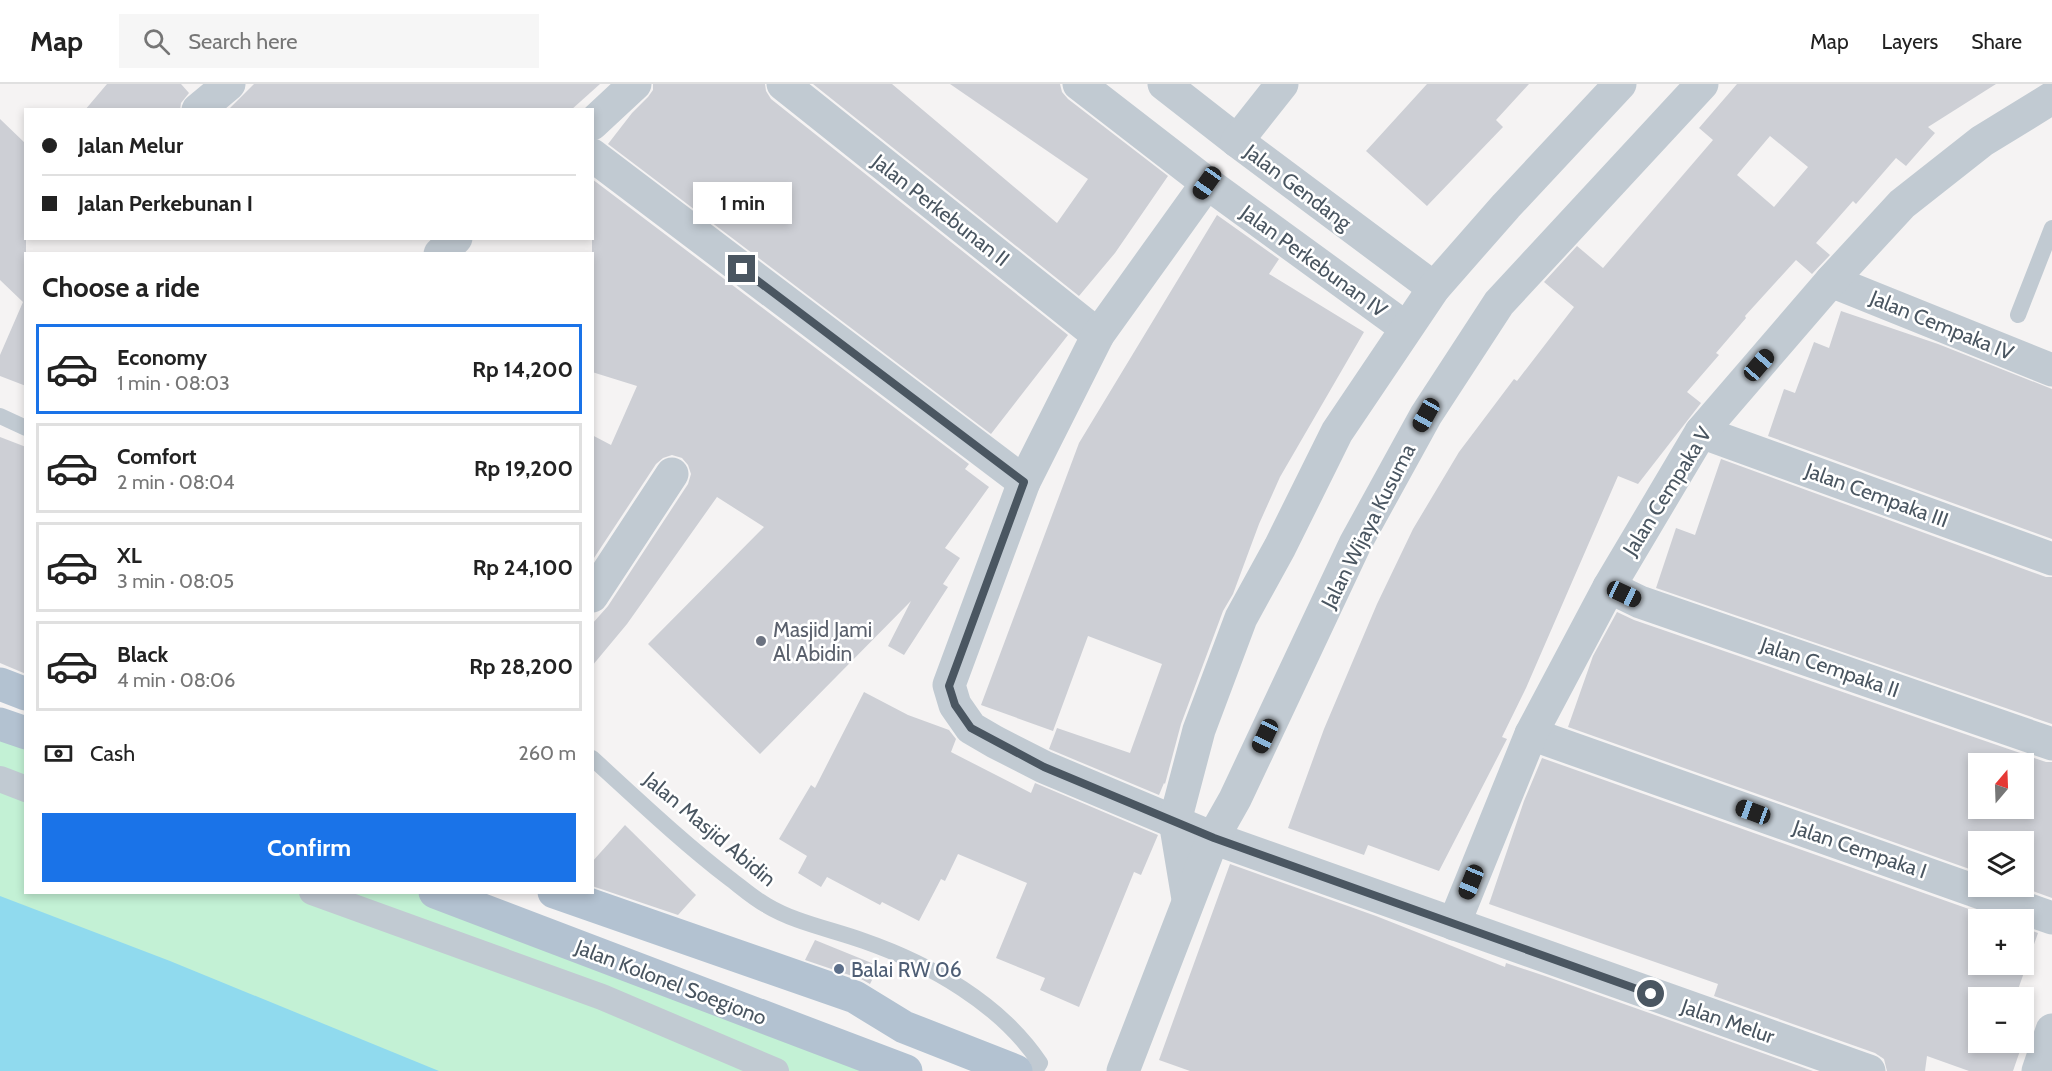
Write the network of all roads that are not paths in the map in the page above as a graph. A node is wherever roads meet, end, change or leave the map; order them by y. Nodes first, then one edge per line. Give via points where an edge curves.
1 (230, 84) edge
2 (635, 84) edge
3 (783, 84) edge
4 (1078, 84) edge
5 (1164, 84) edge
6 (1282, 84) edge
7 (1620, 84) edge
8 (1702, 84) edge
9 (2044, 84) edge
10 (2052, 98) edge
11 (200, 108) edge
12 (594, 122) edge
13 (1237, 141) junction
14 (594, 157) edge
15 (1207, 183) junction
16 (2052, 228) edge
17 (454, 240) edge
18 (442, 252) edge
19 (1832, 281) junction
20 (1434, 288) junction
21 (2018, 315) dead end
22 (1406, 328) junction
23 (1098, 335) junction
24 (2052, 370) edge
25 (0, 416) edge
26 (24, 427) edge
27 (1701, 432) junction
28 (672, 474) dead end
29 (1024, 482) junction
30 (2052, 559) edge
31 (1609, 587) junction
32 (594, 593) edge
33 (0, 684) edge
34 (24, 693) edge
35 (0, 724) edge
36 (24, 732) edge
37 (1531, 734) junction
38 (2052, 744) edge
39 (594, 760) edge
40 (0, 779) edge
41 (24, 788) edge
42 (1175, 821) junction
43 (1214, 838) junction
44 (317, 894) edge
45 (440, 894) edge
46 (560, 894) edge
47 (1188, 899) junction
48 (2052, 918) edge
49 (1454, 924) junction
50 (2052, 1030) edge
51 (871, 1063) edge
52 (776, 1071) edge
53 (906, 1071) edge
54 (1017, 1071) edge
55 (1035, 1071) edge
56 (1123, 1071) edge
57 (1869, 1071) edge
58 (2038, 1071) edge

1 - 11 street
2 - 12 street
3 - 23 street, Jalan Perkebunan II
4 - 15 street, Jalan Perkebunan IV
5 - 13 street, Jalan Gendang
6 - 13 street
7 - 20 street
8 - 43 street, Jalan Wijaya Kusuma via 1507,294 1426,415 1355,544
9 - 10 street
10 - 19 street, Jalan Cempaka V via 1982,141 1902,204
13 - 20 street, Jalan Gendang
14 - 29 street
15 - 22 street, Jalan Perkebunan IV
15 - 23 street, Jalan Melur
16 - 21 lane
17 - 18 street
19 - 24 street, Jalan Cempaka IV
19 - 27 street, Jalan Cempaka V
20 - 22 street
22 - 42 street via 1337,432 1241,618 1199,730
23 - 29 street, Jalan Melur
25 - 26 lane
27 - 30 street, Jalan Cempaka III
27 - 31 street, Jalan Cempaka V
28 - 32 street
29 - 42 street, Jalan Melur via 949,686 955,705 971,728 995,742 1044,767
31 - 37 street, Jalan Cempaka V
31 - 38 street, Jalan Cempaka II via 1640,602
33 - 34 main road
35 - 36 main road
37 - 48 street, Jalan Cempaka I
37 - 49 street, Jalan Cempaka V
39 - 55 lane, Jalan Masjid Abidin via 693,850 765,905 895,953 980,1001 1026,1042 1040,1063
40 - 41 street
42 - 43 street, Jalan Melur
42 - 47 street
43 - 47 street, Jalan Wijaya Kusuma
43 - 49 street, Jalan Melur
44 - 52 street via 602,998
45 - 51 main road, Jalan Kolonel Soegiono
46 - 54 main road, Jalan Kolonel Soegiono via 855,997 904,1028
47 - 56 street, Jalan Wijaya Kusuma
49 - 57 street, Jalan Melur
50 - 58 street
51 - 53 main road, Jalan Kolonel Soegiono

